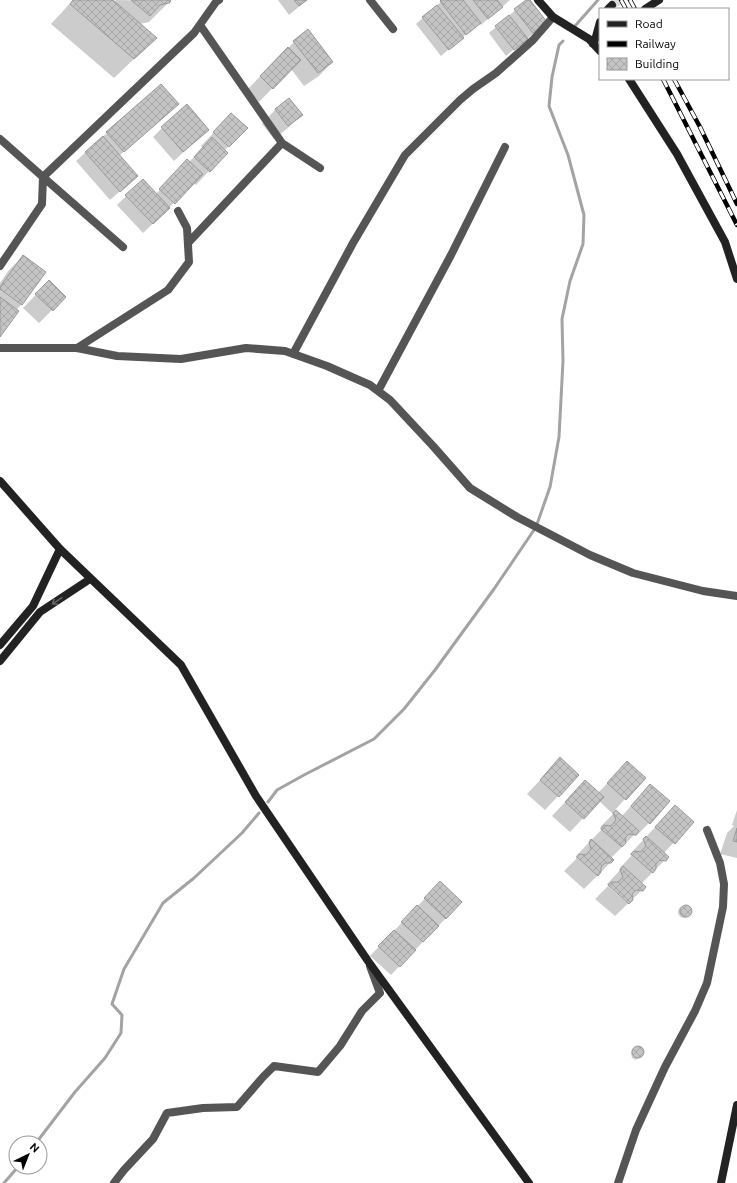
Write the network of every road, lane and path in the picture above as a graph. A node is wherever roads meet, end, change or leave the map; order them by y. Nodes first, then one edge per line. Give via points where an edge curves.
1 (219, 0) edge
2 (370, 0) edge
3 (538, 0) edge
4 (659, 0) edge
5 (647, 8) edge
6 (553, 17) junction
7 (200, 25) junction
8 (599, 26) edge
9 (393, 29) dead end
10 (593, 44) junction
11 (599, 50) edge
12 (630, 80) edge
13 (0, 139) edge
14 (282, 143) junction
15 (506, 147) dead end
16 (320, 168) dead end
17 (43, 177) junction
18 (178, 211) dead end
19 (188, 244) junction
20 (123, 247) dead end
21 (0, 266) edge
22 (737, 279) edge
23 (0, 348) edge
24 (77, 348) junction
25 (293, 354) junction
26 (378, 391) junction
27 (0, 481) edge
28 (60, 549) junction
29 (90, 579) junction
30 (737, 596) edge
31 (0, 645) edge
32 (0, 661) edge
33 (707, 830) dead end
34 (368, 961) junction
35 (737, 1105) edge
36 (114, 1183) edge
37 (529, 1183) edge
38 (618, 1183) edge
39 (721, 1183) edge

1 - 7 street
2 - 9 street
3 - 6 street
4 - 5 street
6 - 10 street
6 - 25 street via 533,40 496,73 460,100 405,155 352,243
7 - 14 street
7 - 17 street
8 - 10 street
10 - 11 street
12 - 22 street via 677,154 725,242
13 - 17 street
14 - 16 street
14 - 19 street
15 - 26 street
17 - 20 street
17 - 21 street via 42,204
18 - 19 street via 187,228
19 - 24 street via 189,262 168,290
23 - 24 street
24 - 25 street via 117,356 180,359 246,348
25 - 26 street via 327,366
26 - 30 street via 390,400 470,488 517,518 590,555 633,573 703,591
27 - 28 street
28 - 29 street
28 - 31 street via 32,606
29 -> 32 street via 40,612
29 - 34 street via 181,665 256,796
33 - 38 street via 720,863 724,884 723,907 707,983 639,1123
34 - 36 street via 380,993 362,1011 340,1046 318,1072 274,1066 237,1107 167,1113 153,1140
34 - 37 street
35 - 39 street

